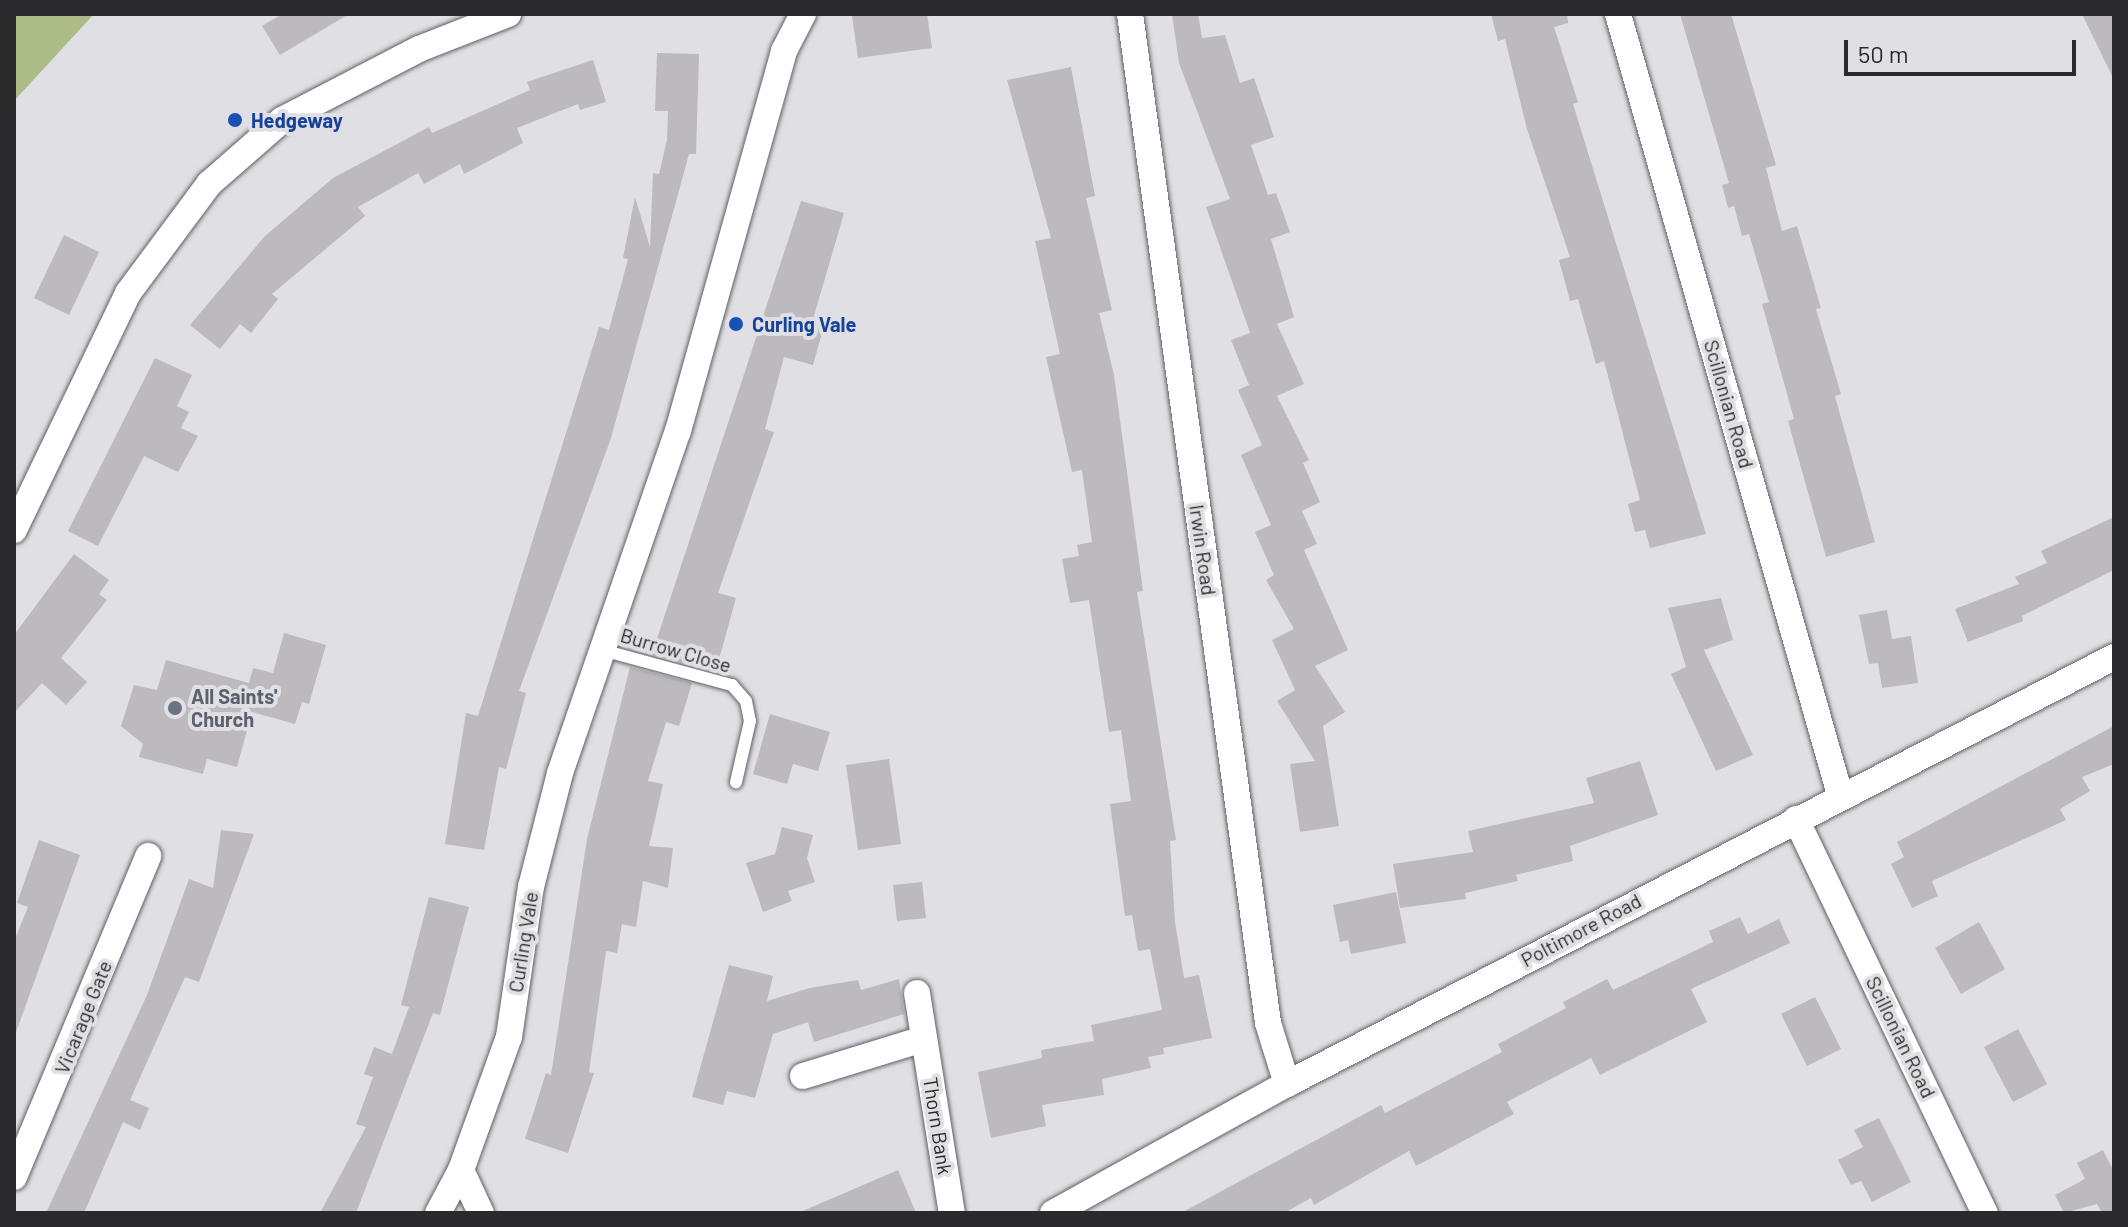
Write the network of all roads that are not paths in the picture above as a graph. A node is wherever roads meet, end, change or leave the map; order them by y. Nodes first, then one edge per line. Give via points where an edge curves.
1 (508, 14) edge
2 (1130, 14) edge
3 (1618, 14) edge
4 (797, 18) edge
5 (14, 530) edge
6 (602, 650) junction
7 (2114, 657) edge
8 (736, 782) dead end
9 (1840, 795) junction
10 (1796, 819) junction
11 (148, 856) dead end
12 (917, 993) dead end
13 (923, 1039) junction
14 (803, 1076) dead end
15 (1287, 1084) junction
16 (461, 1170) junction
17 (14, 1177) edge
18 (438, 1213) edge
19 (481, 1213) edge
20 (952, 1213) edge
21 (1053, 1213) edge
22 (1985, 1213) edge

1 - 5 street via 419,49 308,105 209,184 128,293
2 - 15 street, Irwin Road via 1268,1023
3 - 9 street, Scillonian Road
4 - 6 street, Curling Vale via 678,431
6 - 8 lane, Burrow Close via 732,685 746,701 750,721
6 - 16 street, Curling Vale via 560,773 531,887 509,1037
7 - 9 street, Poltimore Road
9 - 10 street, Poltimore Road
10 - 15 street, Poltimore Road
10 - 22 street, Scillonian Road
11 - 17 street, Vicarage Gate
12 - 13 street, Thorn Bank
13 - 14 street
13 - 20 street, Thorn Bank
15 - 21 street, Poltimore Road
16 - 18 street, Curling Vale
16 - 19 street

